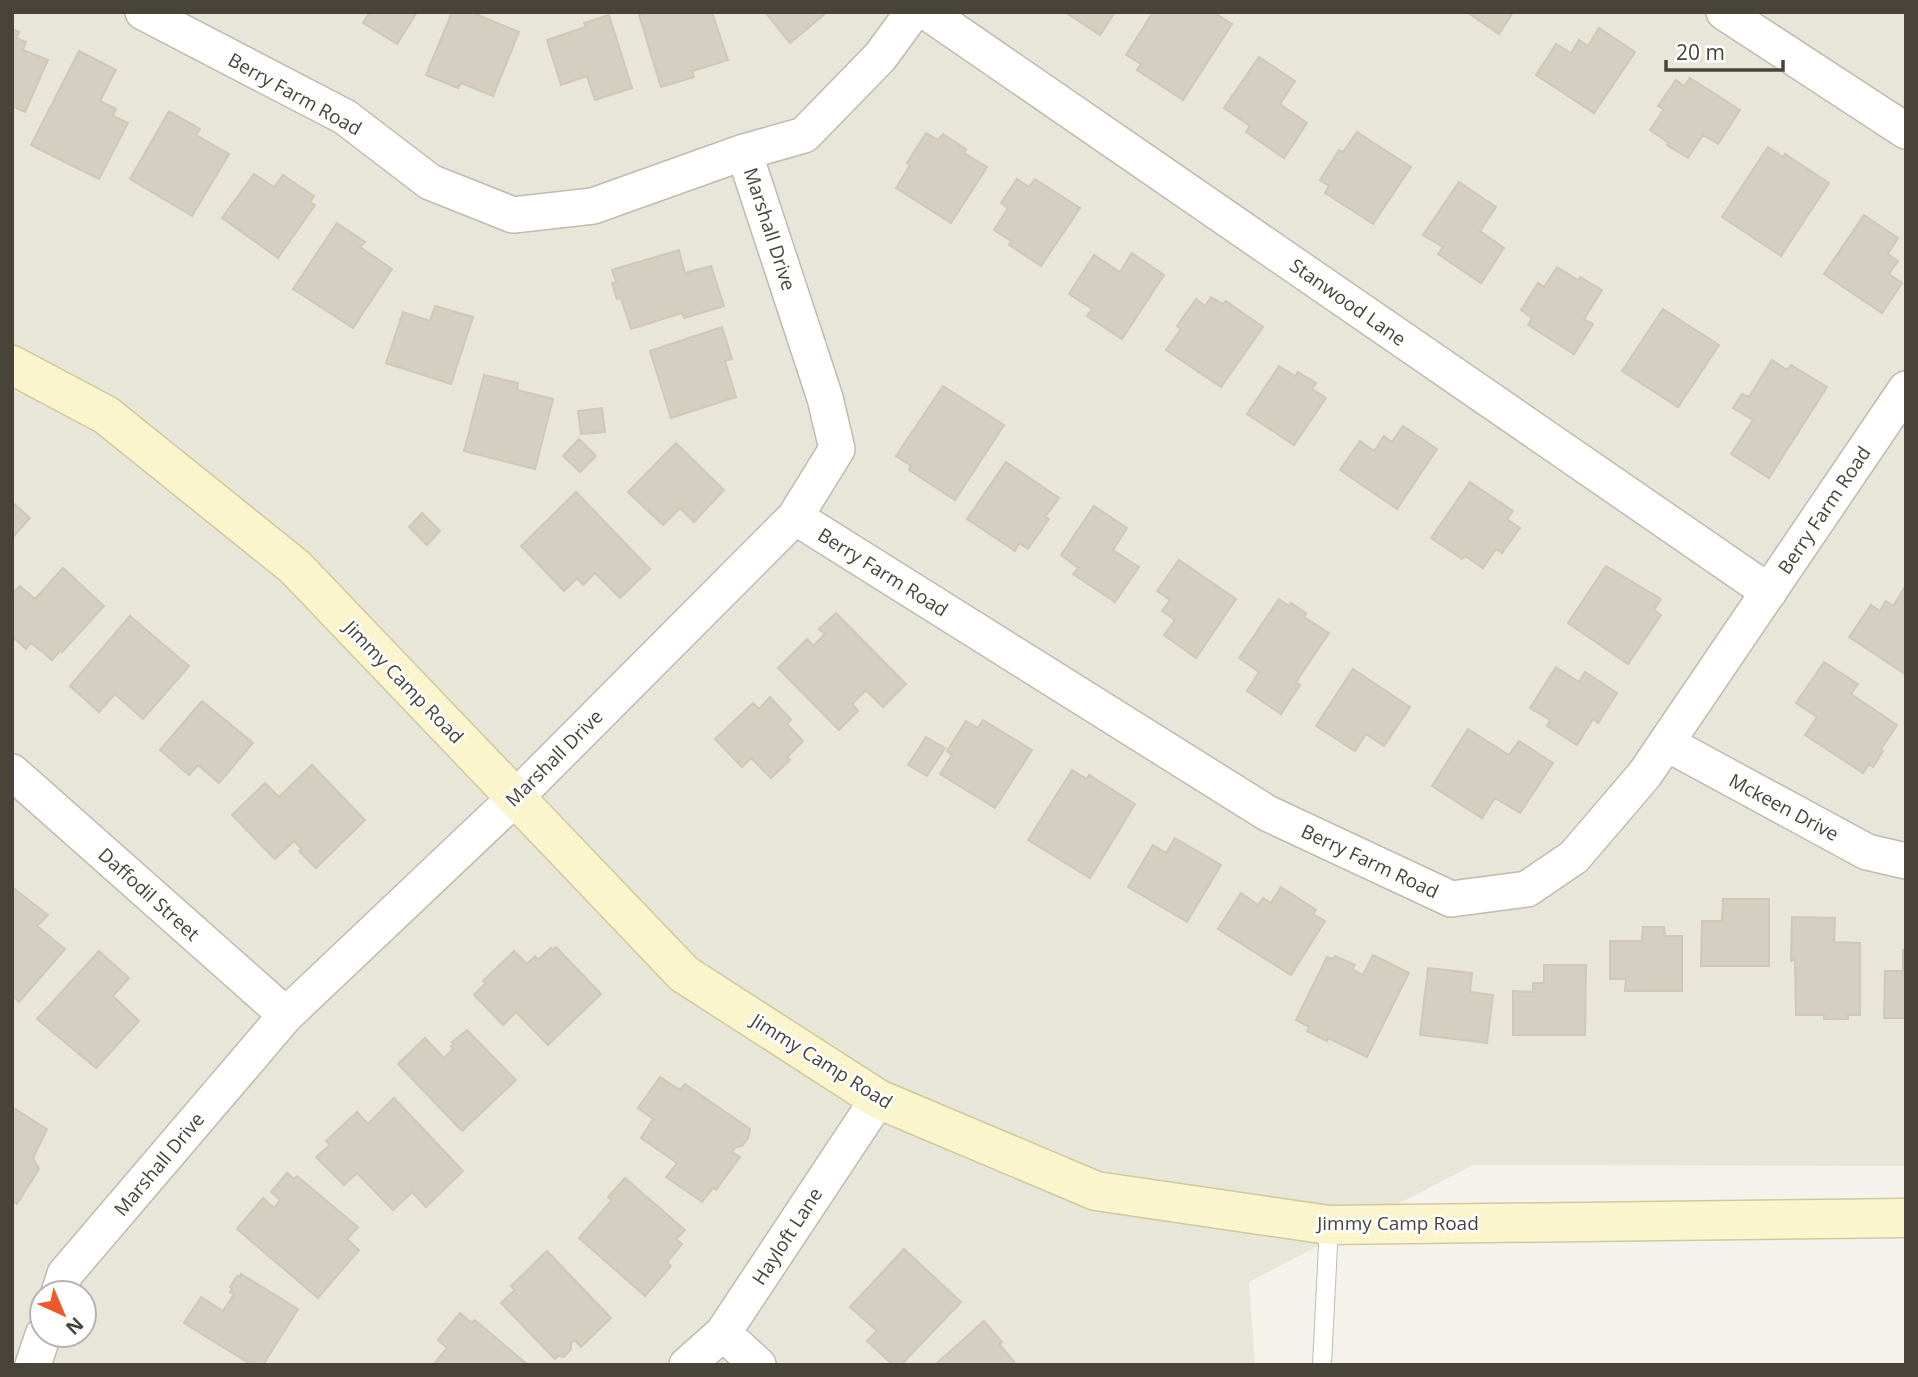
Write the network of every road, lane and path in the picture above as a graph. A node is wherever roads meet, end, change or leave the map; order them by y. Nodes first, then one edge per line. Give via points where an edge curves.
1 (143, 12) edge
2 (913, 12) edge
3 (927, 12) edge
4 (1724, 12) edge
5 (1906, 131) edge
6 (744, 152) junction
7 (12, 365) edge
8 (1906, 389) edge
9 (795, 517) junction
10 (1769, 592) junction
11 (1666, 743) junction
12 (12, 772) edge
13 (514, 798) junction
14 (1906, 861) edge
15 (286, 1015) junction
16 (878, 1099) junction
17 (1906, 1218) edge
18 (1329, 1225) junction
19 (63, 1279) edge
20 (723, 1333) junction
21 (687, 1365) edge
22 (758, 1365) edge
23 (1322, 1365) edge

1 - 6 street, Berry Farm Road via 345,117 430,181 513,215 593,206
2 - 6 street, Berry Farm Road via 880,57 804,135
3 - 10 street, Stanwood Lane
4 - 5 street
6 - 9 street, Marshall Drive via 825,398 836,449
7 - 13 street, Jimmy Camp Road via 106,415 295,568
8 - 10 street, Berry Farm Road
9 - 11 street, Berry Farm Road via 1267,813 1451,899 1527,889 1574,857
9 - 13 street, Marshall Drive
10 - 11 street, Berry Farm Road
11 - 14 street, Mckeen Drive via 1867,852
12 - 15 street, Daffodil Street
13 - 15 street, Marshall Drive
13 - 16 street, Jimmy Camp Road via 684,974
15 - 19 street, Marshall Drive
16 - 18 street, Jimmy Camp Road via 1096,1191
16 - 20 street, Hayloft Lane
17 - 18 street, Jimmy Camp Road
18 - 23 lane
20 - 21 street, Hayloft Lane
20 - 22 street

